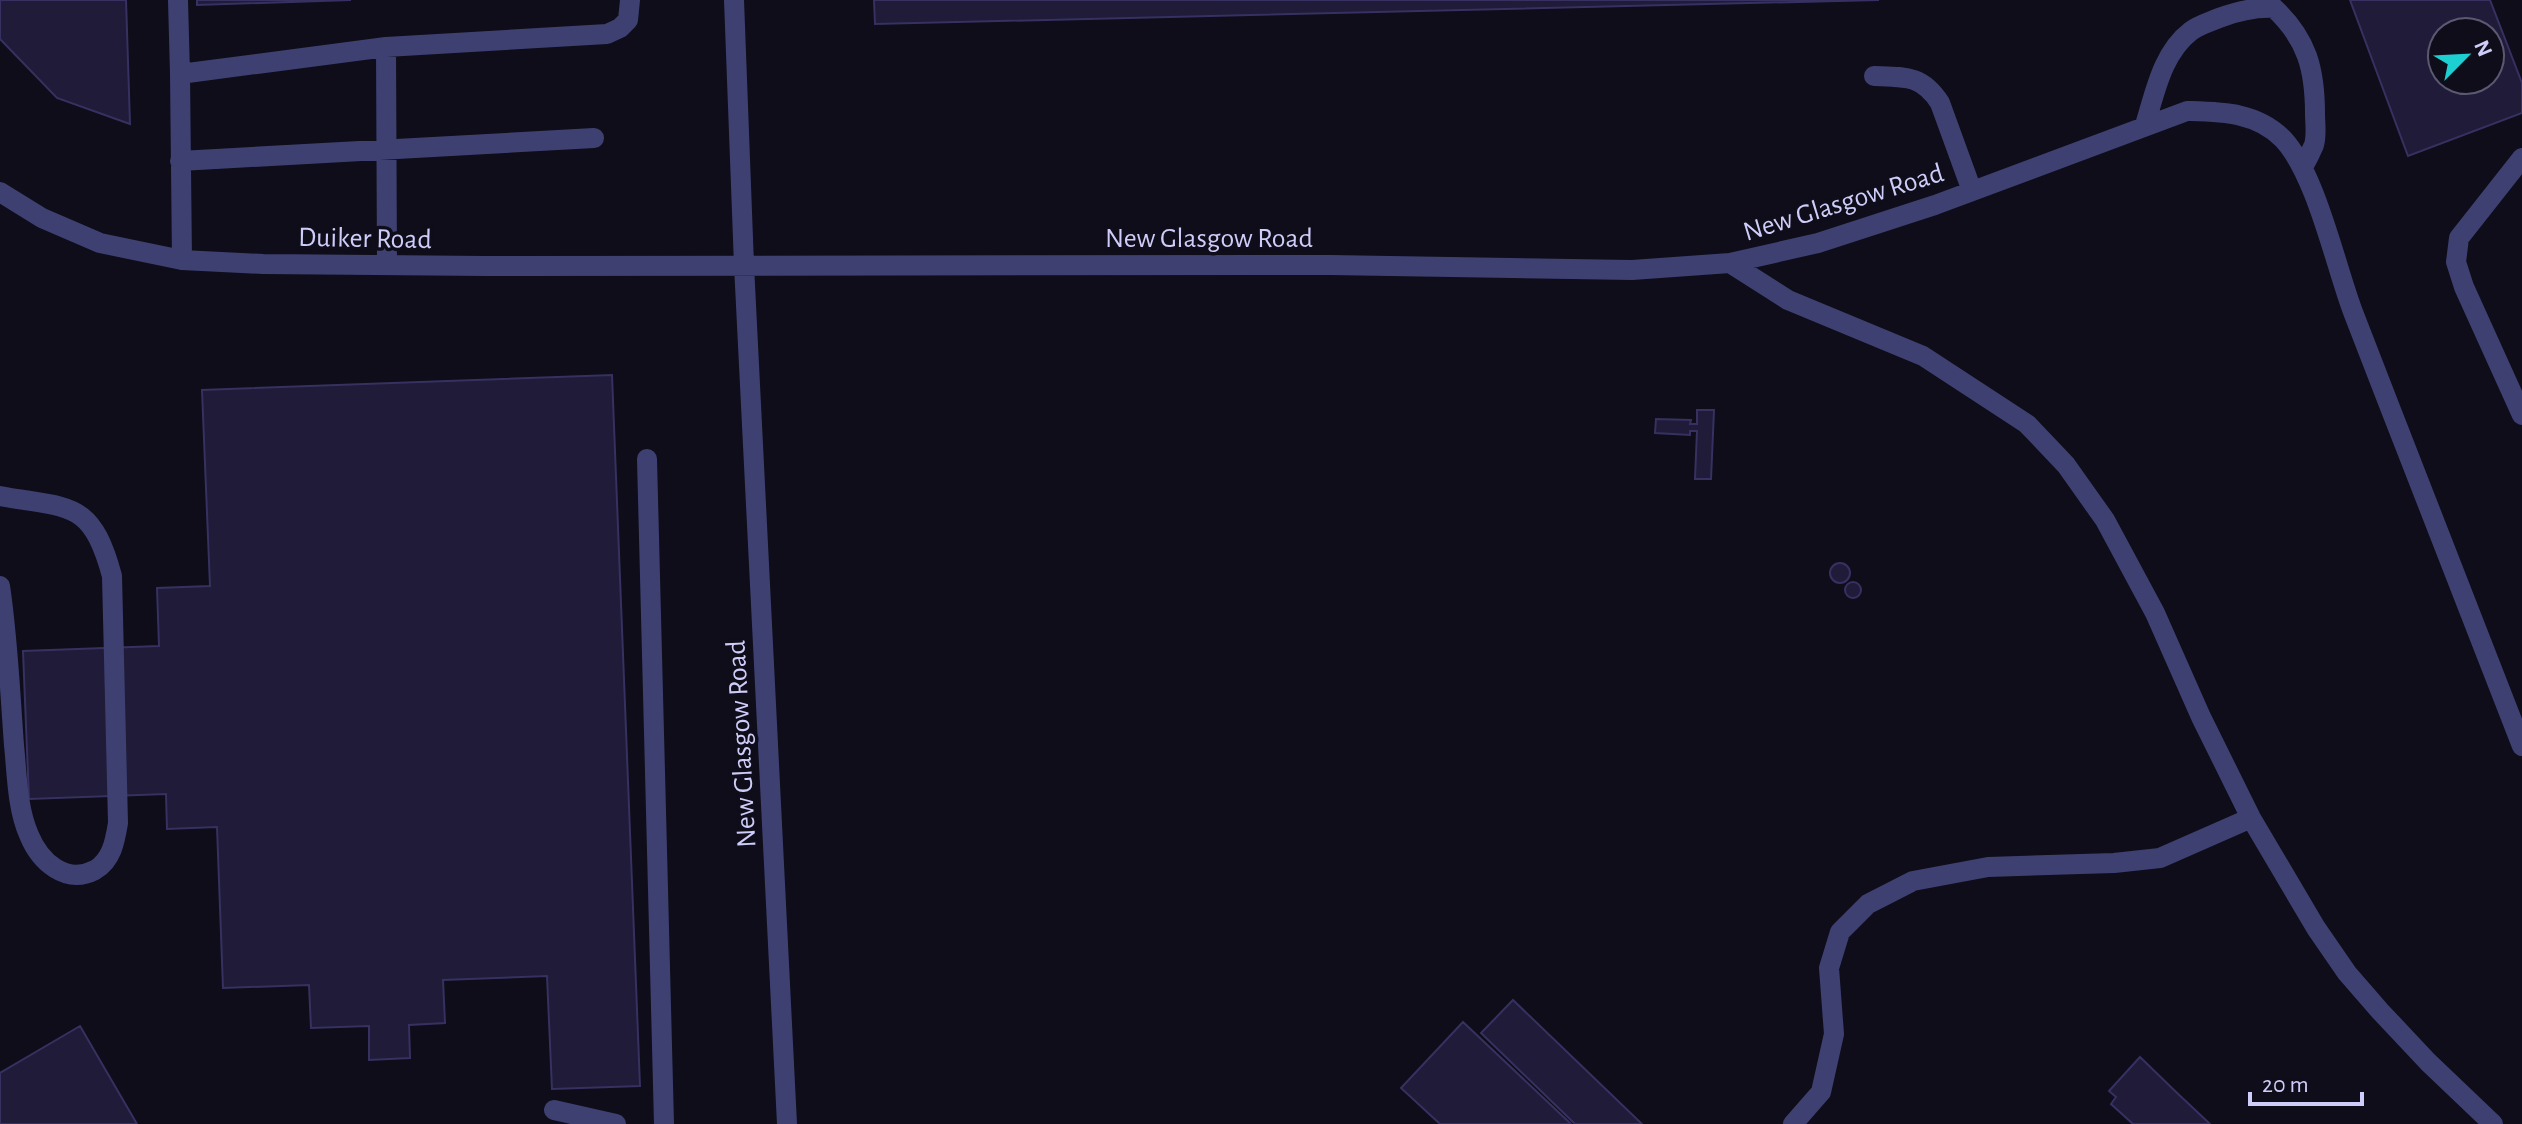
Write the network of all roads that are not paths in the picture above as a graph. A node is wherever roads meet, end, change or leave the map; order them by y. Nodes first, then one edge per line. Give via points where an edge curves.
1 (178, 0) edge
2 (630, 0) edge
3 (734, 0) edge
4 (386, 47) junction
5 (180, 74) junction
6 (1874, 76) dead end
7 (2145, 125) junction
8 (594, 138) dead end
9 (386, 149) junction
10 (2522, 158) edge
11 (180, 161) junction
12 (2303, 167) junction
13 (1972, 191) junction
14 (0, 192) edge
15 (182, 260) junction
16 (1730, 263) junction
17 (387, 265) junction
18 (744, 265) junction
19 (2522, 415) edge
20 (647, 459) dead end
21 (0, 496) edge
22 (0, 586) edge
23 (2522, 746) edge
24 (2251, 818) junction
25 (554, 1110) dead end
26 (616, 1124) edge
27 (664, 1124) edge
28 (787, 1124) edge
29 (1793, 1124) edge
30 (2493, 1124) edge

1 - 5 street
2 - 4 street via 628,20 607,34
3 - 18 street, New Glasgow Road
4 - 5 street
4 - 9 street
5 - 11 street
6 - 13 street via 1911,77 1932,91
7 - 12 street, New Glasgow Road via 2187,111 2252,117 2282,138
7 - 12 street via 2176,45 2193,30 2233,13 2274,8 2291,24 2310,64 2315,142
7 - 13 street, New Glasgow Road
8 - 9 street
9 - 11 street
9 - 17 street
10 - 19 street via 2459,238 2456,262
11 - 15 street
12 - 23 street, New Glasgow Road via 2352,308
13 - 16 street, New Glasgow Road via 1818,243
14 - 15 street, Duiker Road via 42,218 100,243
15 - 17 street, Duiker Road
16 - 18 street, New Glasgow Road via 1632,270
16 - 24 street via 1788,300 1923,356 2027,424 2105,520
17 - 18 street, Duiker Road
18 - 28 street, New Glasgow Road
20 - 27 street
21 - 22 street via 70,509 85,517 105,550 112,576 118,823 105,864 85,875 64,875 44,859 29,835 18,791
24 - 29 street via 2160,858 1988,867 1913,881 1868,904 1840,932 1829,968 1834,1034 1821,1092
24 - 30 street via 2347,973
25 - 26 street

